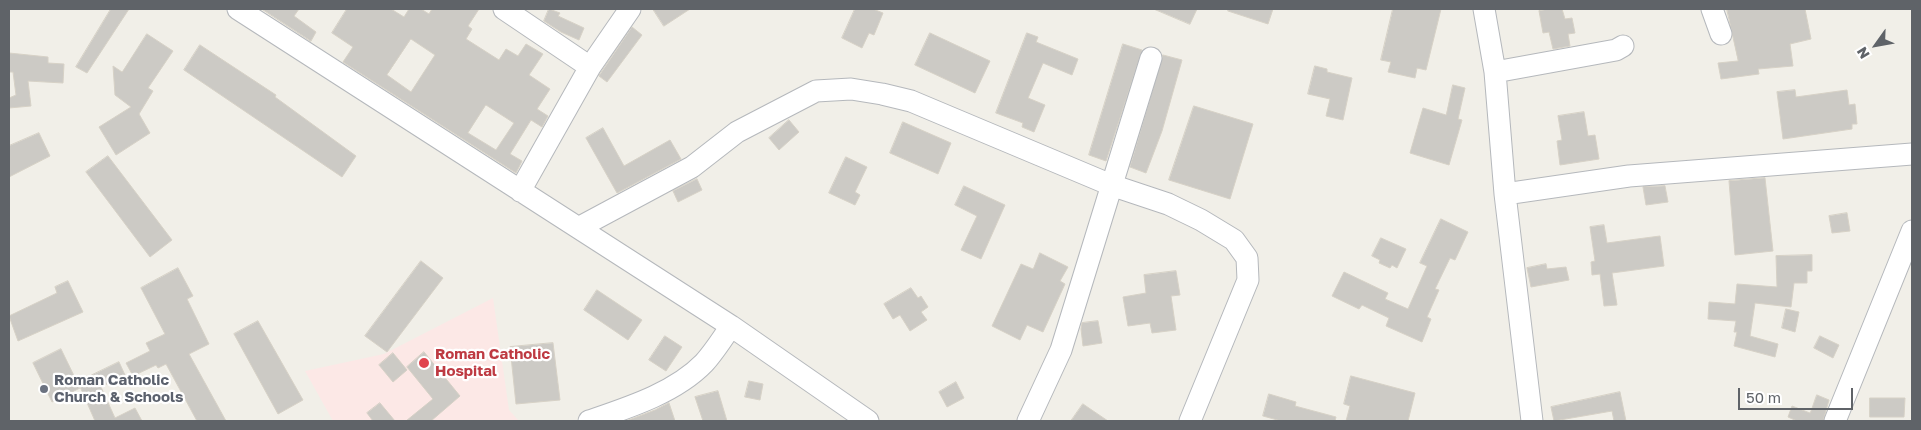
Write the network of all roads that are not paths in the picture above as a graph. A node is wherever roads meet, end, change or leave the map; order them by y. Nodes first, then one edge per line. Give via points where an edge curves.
1 (238, 9) edge
2 (504, 9) edge
3 (630, 9) edge
4 (1484, 9) edge
5 (1712, 9) edge
6 (1721, 34) dead end
7 (1623, 46) dead end
8 (1152, 58) dead end
9 (590, 67) junction
10 (1495, 72) junction
11 (1912, 154) edge
12 (1111, 186) junction
13 (520, 191) junction
14 (1504, 194) junction
15 (580, 227) junction
16 (1912, 230) edge
17 (732, 326) junction
18 (589, 421) edge
19 (868, 421) edge
20 (1028, 421) edge
21 (1190, 421) edge
22 (1532, 421) edge
23 (1835, 421) edge

1 - 13 street
2 - 9 street
3 - 9 street
4 - 10 street
5 - 6 street
7 - 10 street via 1616,50
8 - 12 street
9 - 13 street
10 - 14 street
11 - 14 street via 1630,176
12 - 15 street via 911,101 851,89 816,91 737,132 692,167
12 - 20 street via 1061,350
12 - 21 street via 1168,204 1201,220 1234,240 1246,258 1248,280
13 - 15 street
14 - 22 street
15 - 17 street
16 - 23 street
17 - 18 street via 704,363 669,388
17 - 19 street

